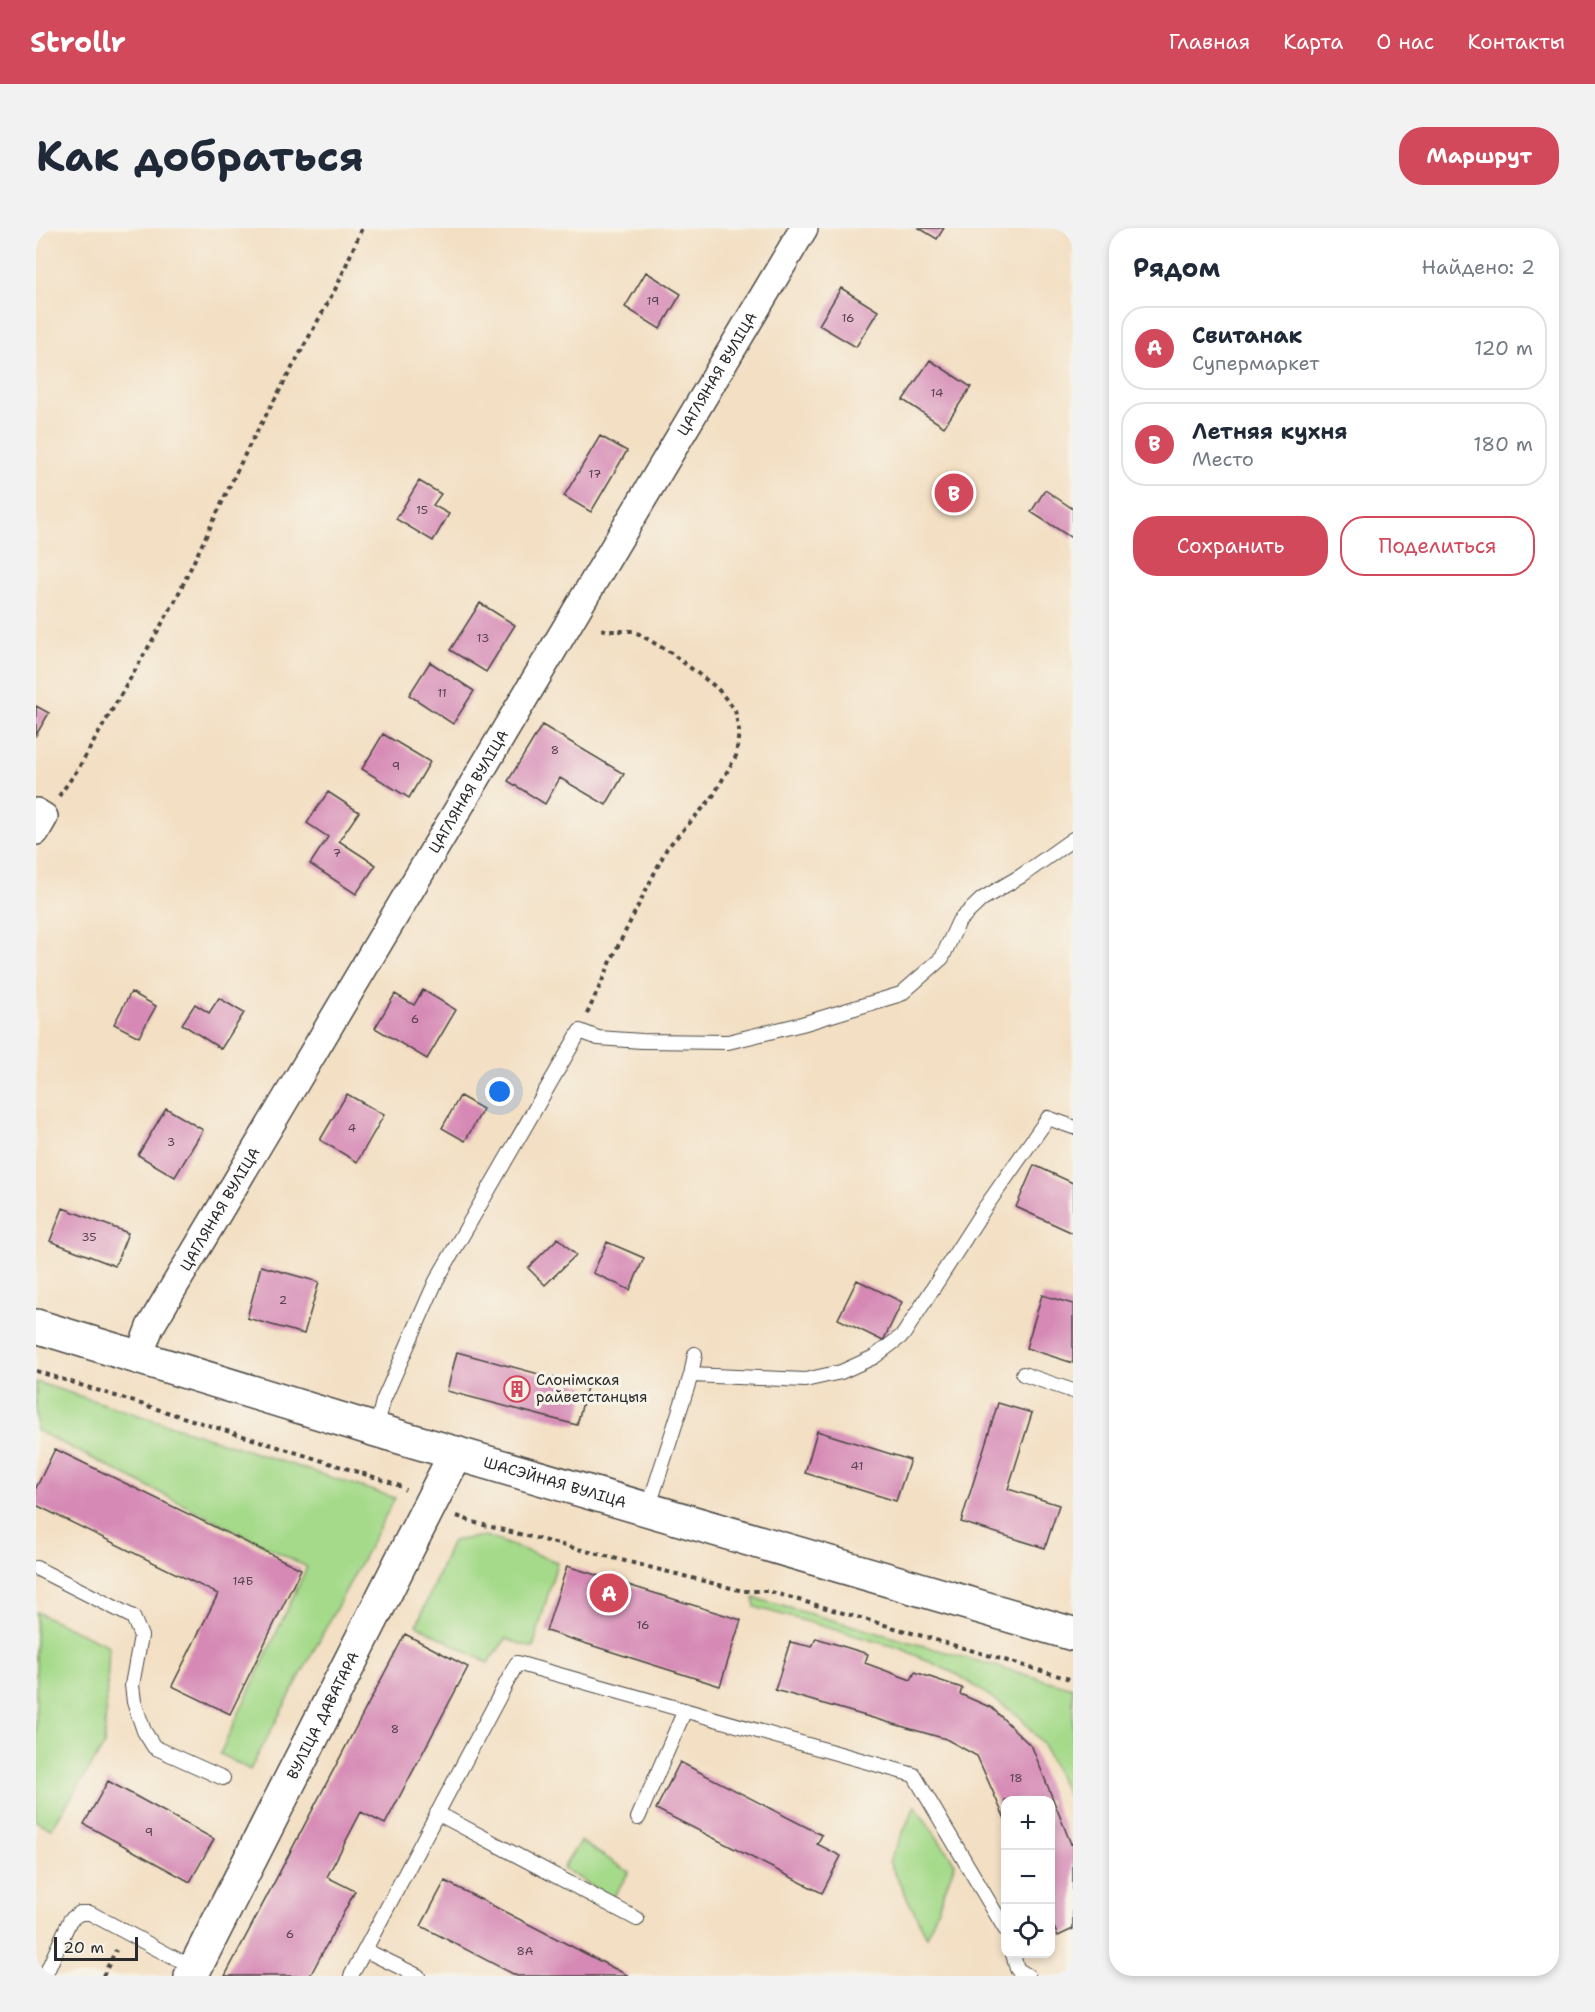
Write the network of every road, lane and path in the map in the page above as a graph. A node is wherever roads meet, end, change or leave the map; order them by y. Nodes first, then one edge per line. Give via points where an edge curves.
1 (362, 228) edge
2 (804, 228) edge
3 (574, 615) junction
4 (39, 820) edge
5 (1073, 839) edge
6 (580, 1031) junction
7 (1073, 1127) edge
8 (36, 1326) edge
9 (695, 1354) dead end
10 (138, 1356) junction
11 (36, 1371) edge
12 (1023, 1374) dead end
13 (691, 1375) junction
14 (1073, 1391) edge
15 (376, 1430) junction
16 (456, 1453) junction
17 (431, 1506) junction
18 (648, 1509) junction
19 (36, 1568) edge
20 (1073, 1634) edge
21 (1073, 1680) edge
22 (685, 1710) junction
23 (223, 1778) dead end
24 (437, 1813) junction
25 (638, 1818) dead end
26 (637, 1919) dead end
27 (1001, 1922) edge
28 (126, 1932) junction
29 (365, 1950) junction
30 (1014, 1958) edge
31 (193, 1972) edge
32 (45, 1976) edge
33 (103, 1976) edge
34 (351, 1976) edge
35 (418, 1976) edge
36 (1028, 1976) edge

1 - 4 path via 339,284 248,448 175,601 78,769
2 - 3 street, ЦАГЛЯНАЯ ВУЛІЦА
3 - 6 path via 608,631 634,631 671,653 717,688 735,710 739,731 736,756 712,798 667,848
3 - 10 street, ЦАГЛЯНАЯ ВУЛІЦА via 150,1327
5 - 6 lane via 982,898 959,921 942,958 901,994 728,1042 609,1039
6 - 15 lane via 436,1281 383,1401
7 - 13 lane via 1048,1118 903,1335 874,1358 841,1372 805,1380
8 - 10 main road, ШАСЭЙНАЯ ВУЛІЦА
9 - 13 lane
10 - 15 main road, ШАСЭЙНАЯ ВУЛІЦА
11 - 17 path via 396,1484
12 - 14 lane
13 - 18 lane
15 - 16 main road, ШАСЭЙНАЯ ВУЛІЦА
16 - 17 main road, ВУЛІЦА ДАВАТАРА
16 - 18 main road, ШАСЭЙНАЯ ВУЛІЦА
17 - 21 path via 476,1523 743,1591 768,1592
17 - 31 main road, ВУЛІЦА ДАВАТАРА
18 - 20 main road, ШАСЭЙНАЯ ВУЛІЦА
19 - 23 lane via 133,1617 141,1636 132,1685 144,1731 154,1747
22 - 24 lane via 517,1663
22 - 25 lane
22 - 27 lane via 914,1775
24 - 26 lane
24 - 29 lane
28 - 31 lane
28 - 32 lane via 90,1913 80,1913 70,1920
28 - 33 path
29 - 34 lane
29 - 35 lane
30 - 36 lane via 1017,1969

